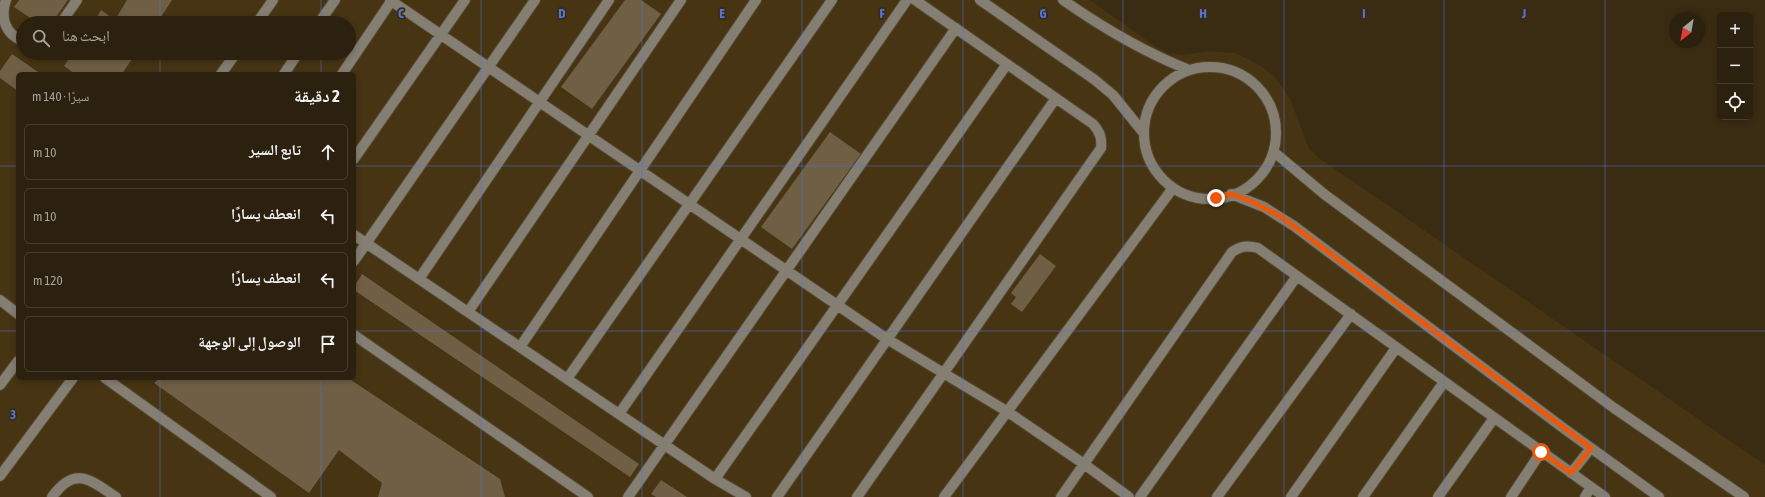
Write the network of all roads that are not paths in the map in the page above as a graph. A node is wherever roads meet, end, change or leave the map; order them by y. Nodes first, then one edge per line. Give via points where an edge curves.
1 (6, 0) edge
2 (77, 0) edge
3 (273, 0) edge
4 (335, 0) edge
5 (391, 0) edge
6 (466, 0) edge
7 (535, 0) edge
8 (609, 0) edge
9 (681, 0) edge
10 (756, 0) edge
11 (832, 0) edge
12 (908, 0) edge
13 (915, 0) edge
14 (980, 0) edge
15 (1063, 0) edge
16 (66, 16) edge
17 (262, 16) edge
18 (324, 16) edge
19 (956, 28) junction
20 (441, 35) junction
21 (16, 38) edge
22 (356, 53) edge
23 (231, 60) edge
24 (293, 60) edge
25 (351, 60) edge
26 (1006, 64) junction
27 (488, 67) junction
28 (1189, 70) junction
29 (222, 72) edge
30 (285, 72) edge
31 (343, 72) edge
32 (1056, 98) junction
33 (539, 102) junction
34 (1142, 131) junction
35 (589, 136) junction
36 (1274, 152) junction
37 (356, 156) edge
38 (640, 170) junction
39 (1173, 188) junction
40 (1231, 194) junction
41 (690, 204) junction
42 (356, 236) edge
43 (741, 239) junction
44 (366, 244) junction
45 (356, 258) edge
46 (787, 270) junction
47 (1298, 276) junction
48 (419, 279) junction
49 (0, 300) edge
50 (837, 305) junction
51 (16, 312) edge
52 (468, 312) junction
53 (1351, 314) junction
54 (356, 336) edge
55 (887, 339) junction
56 (520, 347) junction
57 (1396, 348) junction
58 (16, 364) edge
59 (945, 373) junction
60 (567, 379) junction
61 (71, 380) edge
62 (109, 380) edge
63 (1444, 382) junction
64 (0, 386) edge
65 (1008, 412) junction
66 (619, 414) junction
67 (1494, 418) junction
68 (665, 445) junction
69 (1591, 448) junction
70 (1541, 452) junction
71 (1084, 464) junction
72 (1571, 473) junction
73 (0, 476) edge
74 (715, 479) junction
75 (1591, 487) junction
76 (52, 497) edge
77 (116, 497) edge
78 (271, 497) edge
79 (588, 497) edge
80 (628, 497) edge
81 (746, 497) edge
82 (777, 497) edge
83 (857, 497) edge
84 (944, 497) edge
85 (1061, 497) edge
86 (1129, 497) edge
87 (1140, 497) edge
88 (1217, 497) edge
89 (1290, 497) edge
90 (1364, 497) edge
91 (1438, 497) edge
92 (1511, 497) edge
93 (1585, 497) edge
94 (1605, 497) edge
95 (1659, 497) edge
96 (1744, 497) edge

1 - 21 street via 2,10 3,22
2 - 16 street
3 - 17 street
4 - 18 street
5 - 20 street
5 - 22 street
6 - 20 street
7 - 27 street
8 - 33 street
9 - 35 street
10 - 38 street
11 - 41 street
12 - 43 street
13 - 19 street
14 - 34 street via 1095,80 1118,101
15 - 28 street via 1114,34
19 - 26 street
19 - 46 street
20 - 27 street
20 - 37 street
23 - 29 street
24 - 30 street
25 - 31 street
26 - 32 street
26 - 50 street
27 - 33 street
27 - 44 street
28 - 34 street via 1165,86 1150,110
28 - 36 street via 1218,68 1232,71 1256,86 1266,97 1274,116 1277,138
32 - 55 street
32 - 59 street via 1093,124 1102,139 1101,148
33 - 35 street
33 - 48 street
34 - 39 street via 1146,157 1162,180
35 - 38 street
35 - 52 street
36 - 40 street via 1256,176
36 - 96 street via 1324,194 1614,408
38 - 41 street
38 - 56 street
39 - 40 street via 1201,198
39 - 65 street
40 - 69 street via 1264,207 1294,226
41 - 43 street
41 - 60 street
42 - 44 street
43 - 46 street
43 - 66 street
44 - 45 street
44 - 48 street
46 - 50 street
46 - 68 street
47 - 53 street
47 - 71 street via 1258,248 1249,245 1232,252
47 - 87 street
48 - 52 street
49 - 51 street
50 - 55 street
50 - 74 street
52 - 56 street
53 - 57 street
53 - 88 street
54 - 79 street
55 - 59 street
55 - 82 street
56 - 60 street
57 - 63 street
57 - 89 street
58 - 64 street
59 - 65 street
59 - 83 street
60 - 66 street
61 - 73 street
62 - 78 street
63 - 67 street
63 - 90 street
65 - 71 street
65 - 84 street
66 - 68 street
67 - 70 street
67 - 91 street
68 - 74 street
68 - 80 street
69 - 72 street
69 - 95 street
70 - 72 street
70 - 92 street
71 - 85 street
71 - 86 street
72 - 75 street
74 - 81 street
75 - 93 street
75 - 94 street
76 - 77 street via 68,480 81,478 93,482

